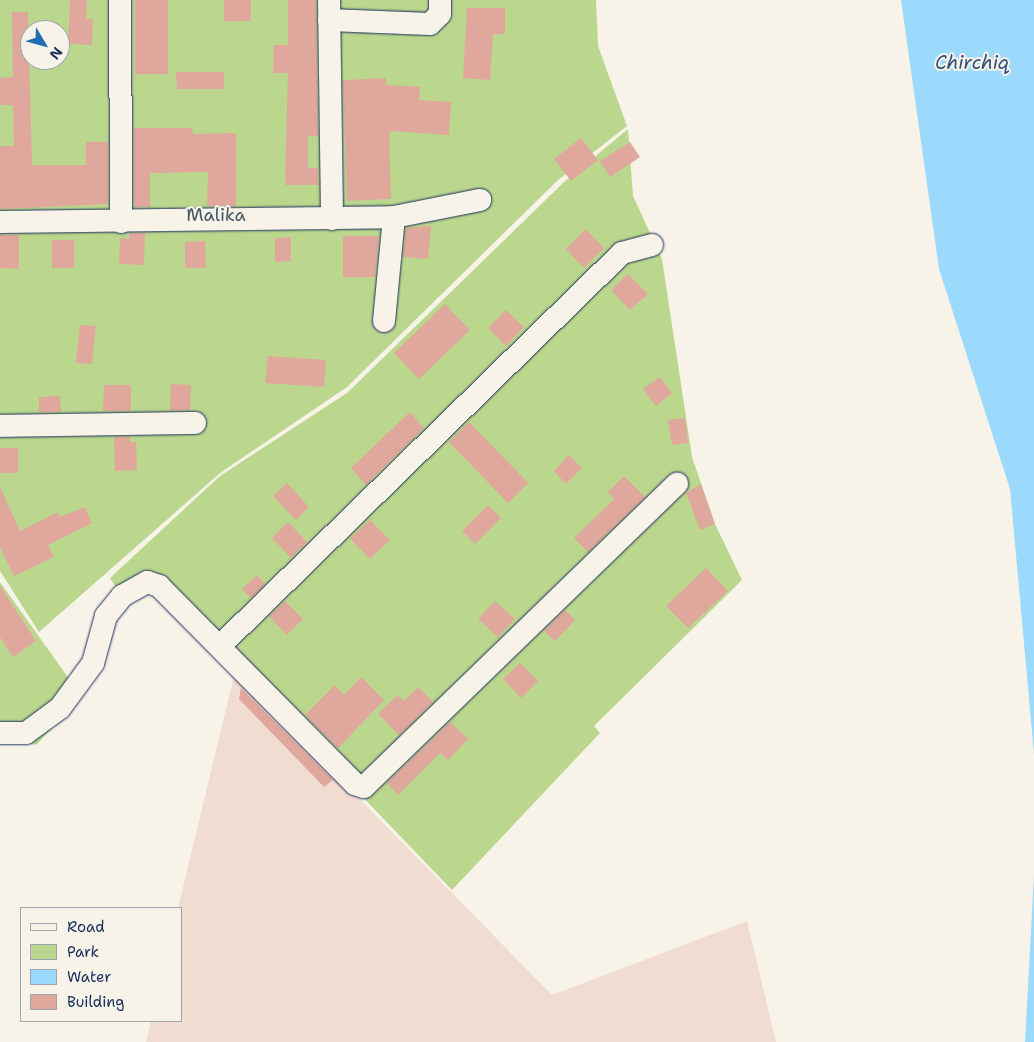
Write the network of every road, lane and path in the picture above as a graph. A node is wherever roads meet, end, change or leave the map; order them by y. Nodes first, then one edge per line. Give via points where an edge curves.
1 (120, 0) edge
2 (440, 0) edge
3 (329, 10) edge
4 (480, 200) dead end
5 (394, 217) junction
6 (332, 219) junction
7 (0, 222) edge
8 (120, 222) junction
9 (652, 245) dead end
10 (384, 320) dead end
11 (195, 423) dead end
12 (0, 426) edge
13 (677, 484) dead end
14 (220, 646) junction
15 (0, 733) edge

1 - 8 street
2 - 3 street via 440,14 430,24
3 - 6 street
4 - 5 street
5 - 6 street
5 - 10 street
6 - 8 street
7 - 8 street
9 - 14 street via 622,254
11 - 12 street
13 - 14 street via 364,786 356,784
14 - 15 street via 159,586 147,582 122,596 106,616 93,663 60,708 26,733

